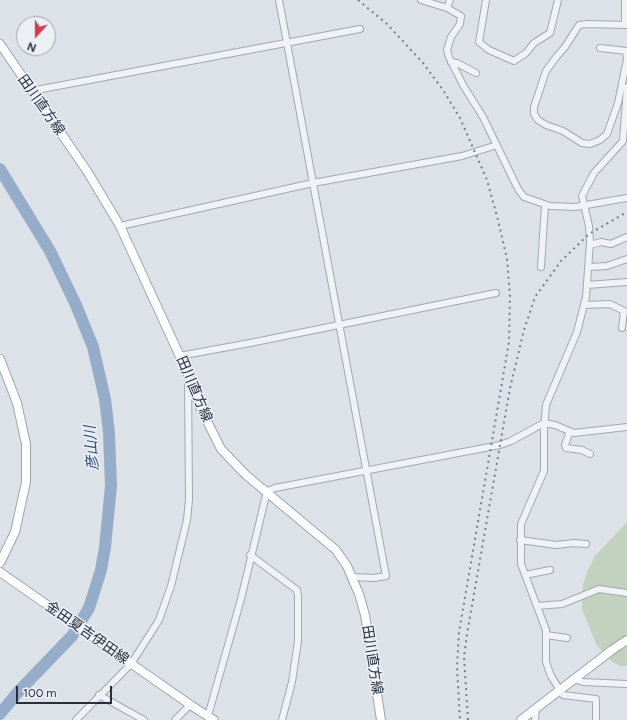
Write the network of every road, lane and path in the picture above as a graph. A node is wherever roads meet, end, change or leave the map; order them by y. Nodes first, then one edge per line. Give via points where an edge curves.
1 (279, 0) edge
2 (421, 0) edge
3 (450, 0) edge
4 (486, 0) edge
5 (558, 0) edge
6 (625, 0) edge
7 (447, 8) junction
8 (626, 25) edge
9 (360, 29) dead end
10 (287, 43) junction
11 (0, 44) edge
12 (600, 48) dead end
13 (626, 51) edge
14 (451, 62) junction
15 (476, 73) dead end
16 (627, 87) edge
17 (31, 91) junction
18 (626, 132) edge
19 (497, 145) junction
20 (313, 183) junction
21 (627, 198) edge
22 (545, 205) junction
23 (585, 206) junction
24 (120, 226) junction
25 (627, 237) edge
26 (590, 245) junction
27 (627, 259) edge
28 (541, 267) dead end
29 (589, 267) junction
30 (627, 282) edge
31 (588, 285) junction
32 (496, 293) dead end
33 (584, 305) junction
34 (338, 324) junction
35 (622, 328) dead end
36 (179, 356) junction
37 (0, 359) edge
38 (188, 374) junction
39 (544, 423) junction
40 (627, 427) edge
41 (570, 431) junction
42 (590, 454) dead end
43 (367, 469) junction
44 (267, 491) junction
45 (520, 540) junction
46 (586, 544) dead end
47 (250, 555) junction
48 (0, 563) edge
49 (550, 570) dead end
50 (2, 573) edge
51 (525, 576) junction
52 (353, 577) junction
53 (627, 593) edge
54 (537, 606) junction
55 (546, 635) junction
56 (567, 638) dead end
57 (627, 640) edge
58 (128, 662) junction
59 (574, 679) junction
60 (627, 684) edge
61 (559, 690) junction
62 (100, 695) junction
63 (190, 705) junction
64 (536, 708) junction
65 (211, 718) edge
66 (76, 720) edge
67 (144, 720) edge
68 (175, 720) edge
69 (282, 720) edge
70 (381, 720) edge
71 (521, 720) edge
72 (535, 720) edge
73 (596, 720) edge

1 - 10 street
2 - 7 street
3 - 7 street
4 - 5 street via 479,42 489,50 514,61 550,32
6 - 8 street
7 - 14 street via 461,16 460,24 451,37 447,50
8 - 13 street via 579,25 565,48 546,71 534,107 534,114 538,120 582,143 590,144 607,134 618,103 627,59
9 - 10 street
10 - 17 street
10 - 20 street
11 - 17 main road, 田川直方線
12 - 13 street
14 - 15 street via 457,62
14 - 19 street
16 - 18 street
17 - 24 main road, 田川直方線 via 87,171
18 - 23 street via 620,146 594,172 582,196
19 - 20 street via 462,156
19 - 22 street via 524,197
20 - 24 street
20 - 34 street
21 - 23 street
22 - 23 street
22 - 28 street
23 - 26 street
24 - 36 main road, 田川直方線
25 - 26 street via 611,244 601,242
26 - 29 street
27 - 29 street via 607,266
29 - 31 street
30 - 31 street
31 - 33 street
32 - 34 street
33 - 35 street via 610,304 624,311
33 - 39 street via 563,368 546,405
34 - 36 street
34 - 43 street
36 - 38 main road, 田川直方線
37 - 48 main road via 17,402 26,444 26,482 15,532
38 - 44 main road, 田川直方線 via 201,410 221,449 246,475
38 - 58 street via 186,394 190,447 187,520 178,564 159,620
39 - 41 street
39 - 43 street via 500,445
39 - 45 street via 544,471 521,524
40 - 41 street via 583,433
41 - 42 street via 566,448
43 - 44 street
43 - 52 street via 386,576
44 - 47 street
44 - 52 main road, 田川直方線 via 336,550
45 - 46 street via 556,545 574,542
45 - 51 street via 520,558
47 - 65 street
47 - 69 street via 297,590 298,641 292,682
49 - 51 street
50 - 58 main road, 金田夏吉伊田線
51 - 54 street
52 - 70 main road, 田川直方線 via 365,615
53 - 54 street via 599,589 562,604
54 - 55 street
55 - 56 street
55 - 61 street via 546,662
57 - 59 main road
58 - 62 street
58 - 63 main road, 金田夏吉伊田線
59 - 60 street via 583,682
59 - 61 main road
61 - 64 main road
61 - 73 street via 563,695 596,699
62 - 66 street
62 - 67 street
63 - 65 main road, 金田夏吉伊田線
63 - 68 street
64 - 71 main road
64 - 72 street

